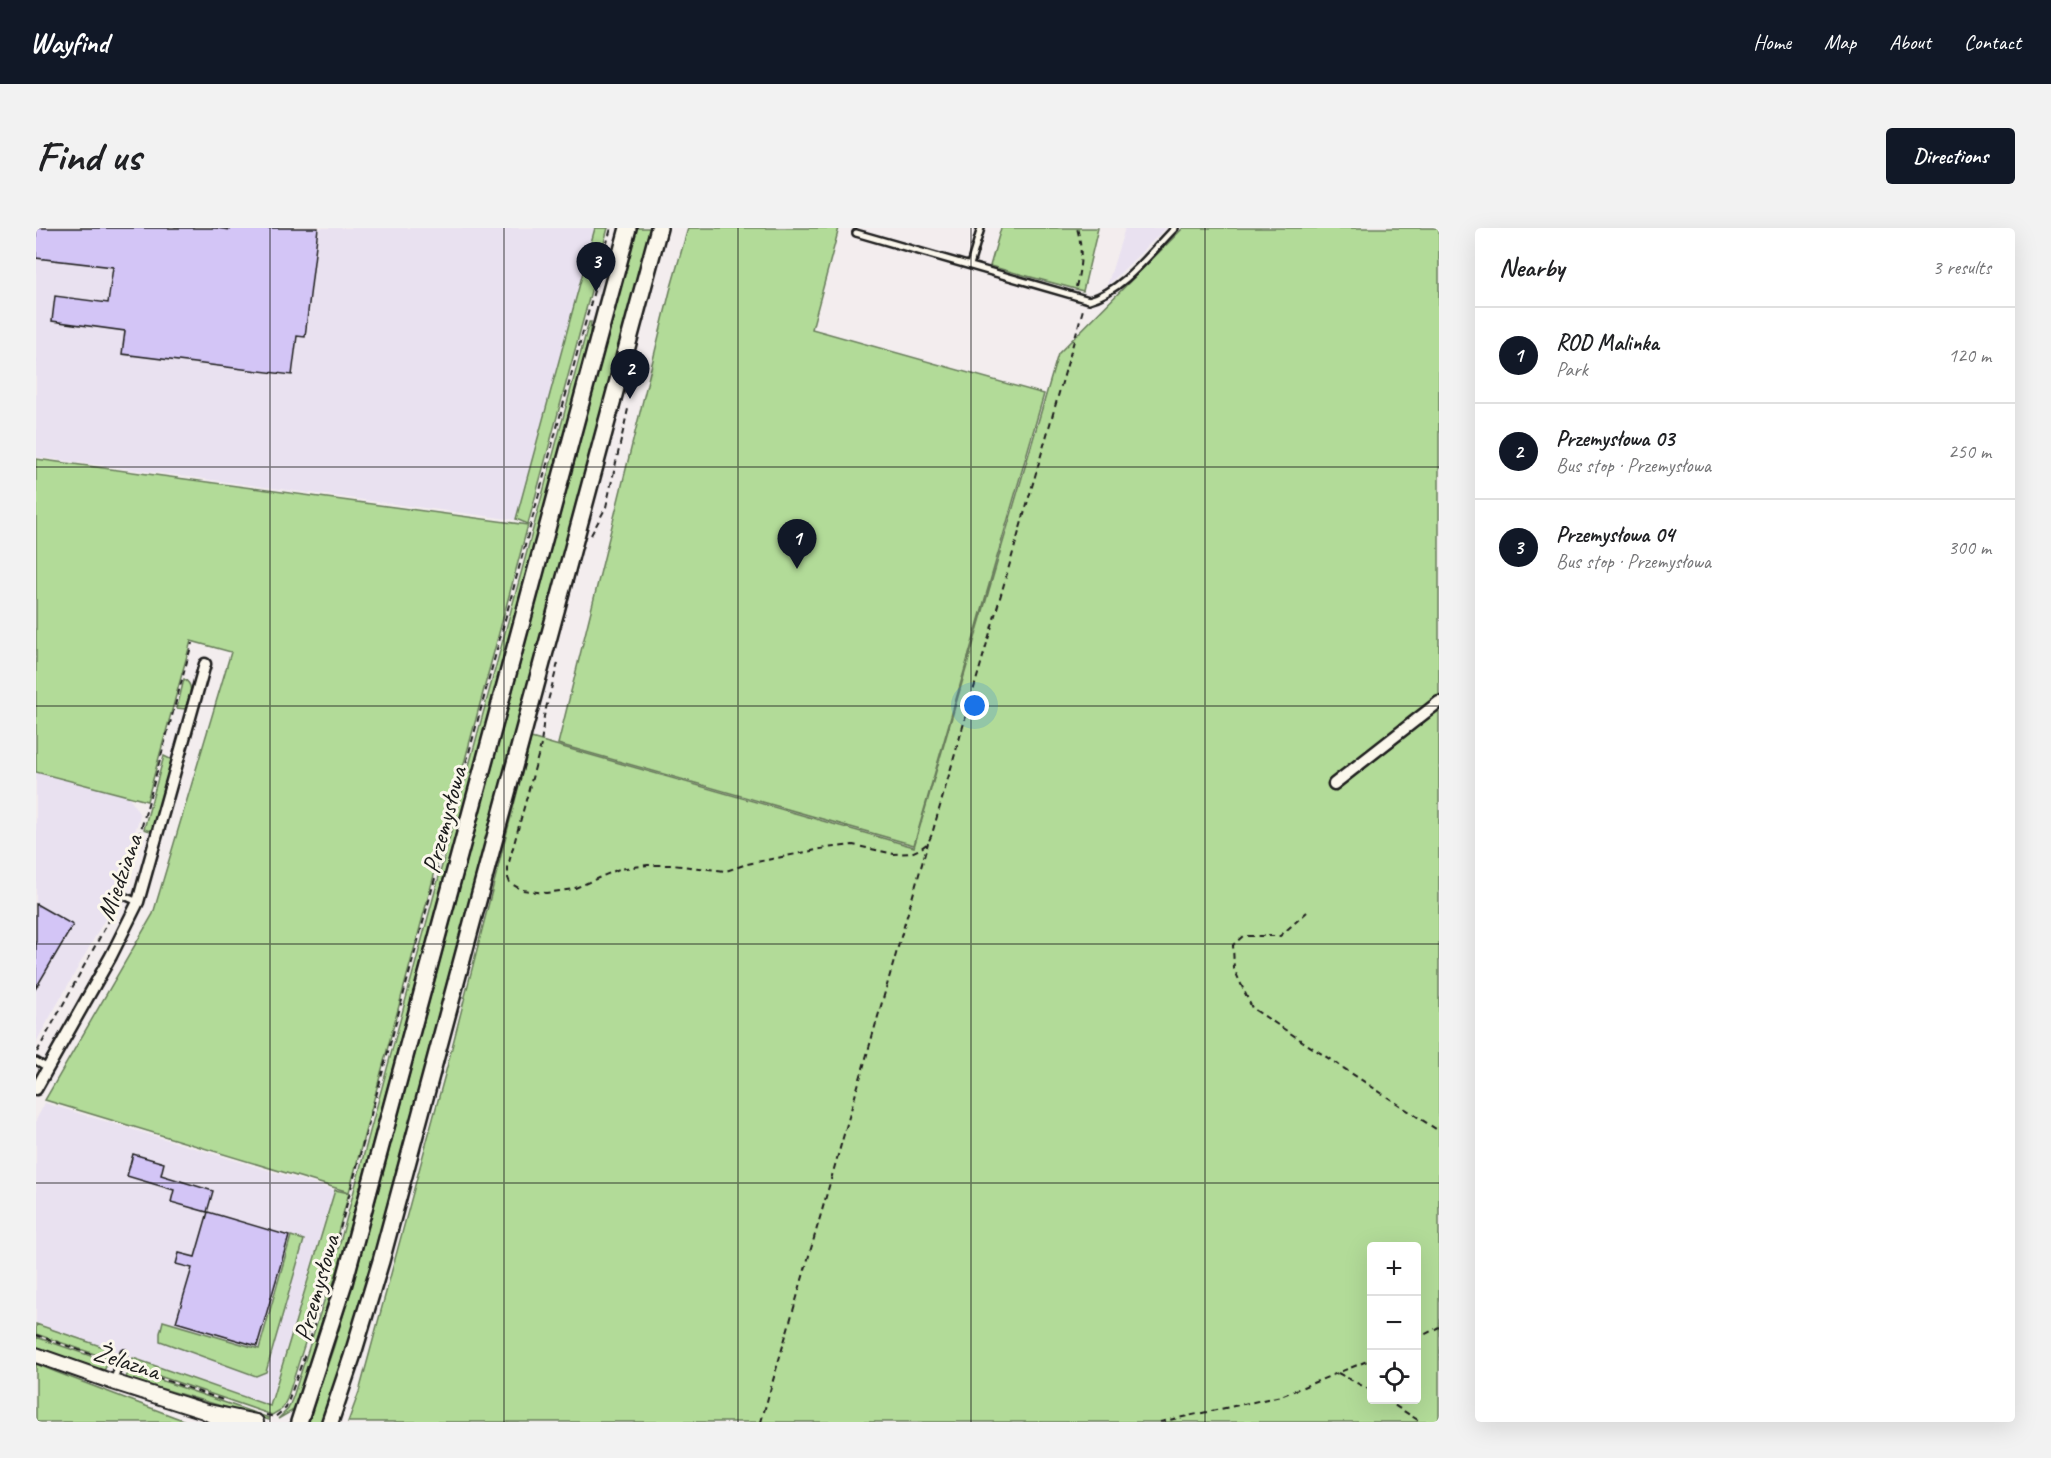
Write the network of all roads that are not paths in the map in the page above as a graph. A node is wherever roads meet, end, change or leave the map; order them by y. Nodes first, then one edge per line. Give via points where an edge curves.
1 (628, 228) edge
2 (659, 228) edge
3 (981, 228) edge
4 (1175, 228) edge
5 (856, 233) dead end
6 (970, 265) junction
7 (205, 664) dead end
8 (1439, 702) edge
9 (1334, 784) dead end
10 (120, 894) road end
11 (138, 902) junction
12 (36, 1061) edge
13 (48, 1068) junction
14 (36, 1089) edge
15 (124, 1353) dead end
16 (36, 1355) edge
17 (113, 1383) junction
18 (204, 1411) junction
19 (257, 1417) edge
20 (225, 1422) edge
21 (299, 1422) edge
22 (330, 1422) edge

1 - 21 main road, Przemysłowa via 344,1283
2 - 22 main road, Przemysłowa via 381,1261
3 - 6 lane
4 - 6 lane via 1101,297 1086,299
5 - 6 lane
7 - 11 street, Miedziana
8 - 9 street
10 - 11 lane
11 - 13 street, Miedziana
12 - 13 lane
13 - 14 street, Miedziana
15 - 17 lane
16 - 17 street, Żelazna
17 - 18 street, Żelazna
18 - 19 street, Żelazna
18 - 20 street, Żelazna

